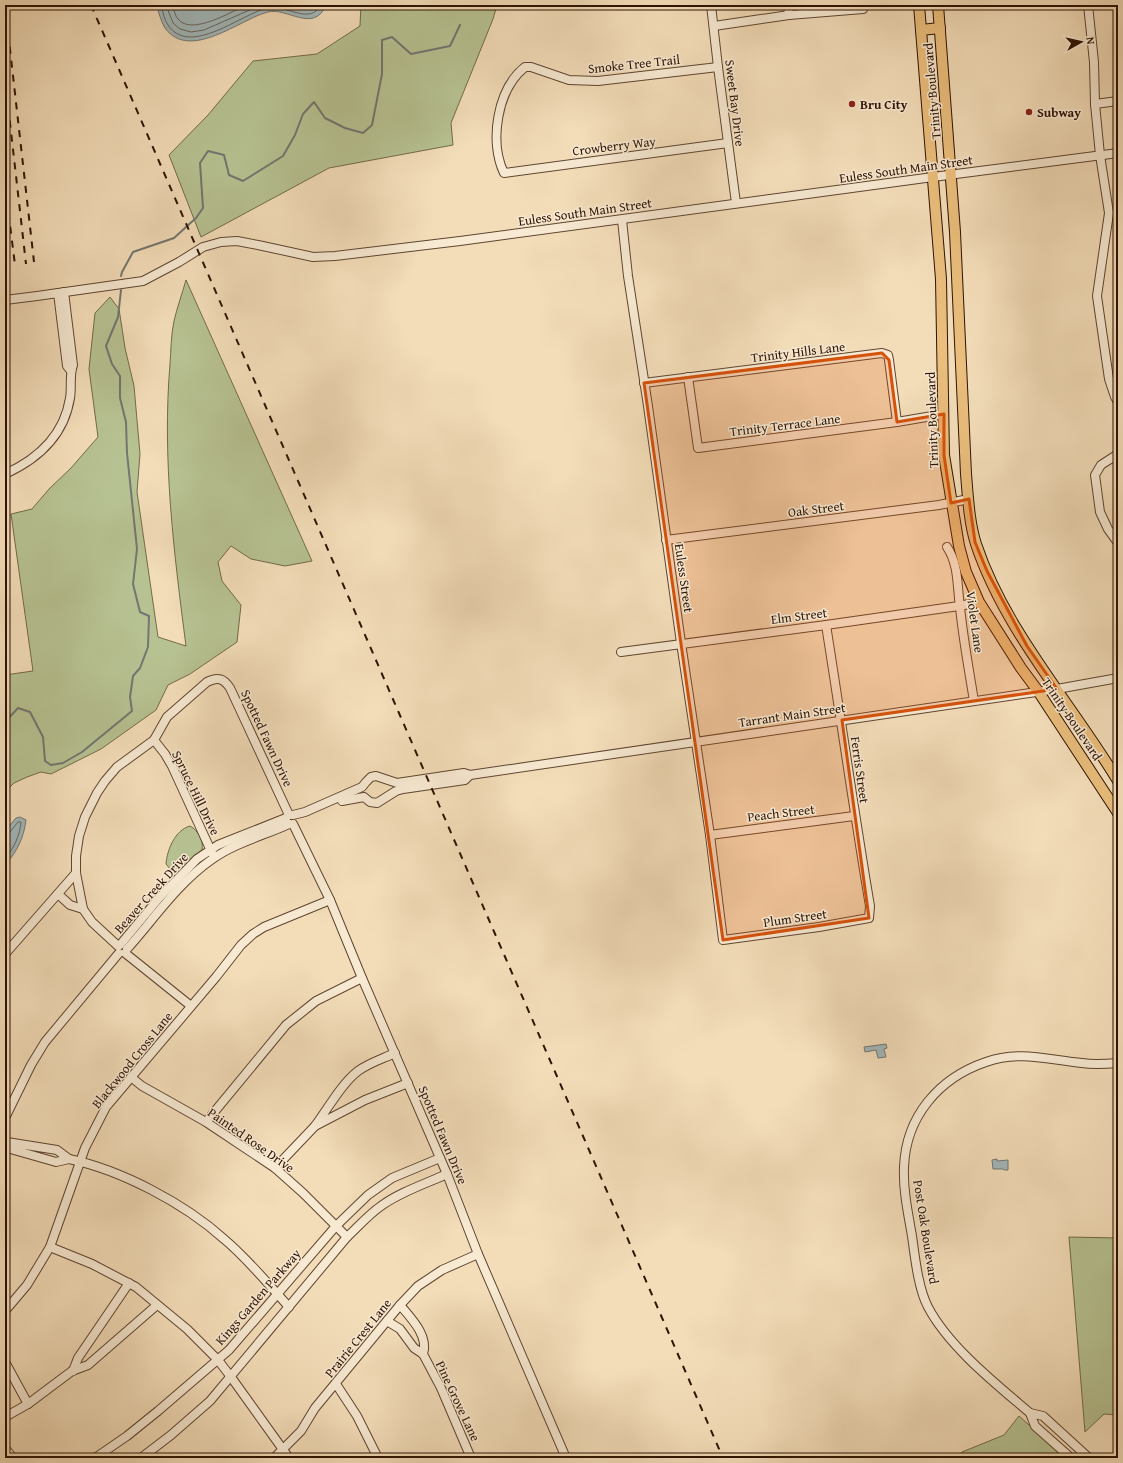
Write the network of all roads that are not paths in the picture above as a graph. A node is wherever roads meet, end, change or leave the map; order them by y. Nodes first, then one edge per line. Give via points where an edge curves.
1 (711, 5) edge
2 (788, 5) edge
3 (919, 5) edge
4 (938, 5) edge
5 (1088, 5) edge
6 (863, 7) edge
7 (789, 15) junction
8 (714, 26) junction
9 (940, 28) junction
10 (921, 30) junction
11 (718, 66) junction
12 (1118, 101) edge
13 (1095, 104) junction
14 (728, 144) junction
15 (1118, 153) edge
16 (1100, 155) junction
17 (504, 173) joint
18 (951, 175) junction
19 (933, 177) junction
20 (736, 204) junction
21 (622, 220) junction
22 (61, 293) junction
23 (5, 300) edge
24 (688, 377) junction
25 (644, 383) junction
26 (1118, 402) edge
27 (944, 414) junction
28 (897, 422) junction
29 (1118, 454) edge
30 (5, 474) edge
31 (968, 499) junction
32 (951, 503) junction
33 (666, 540) junction
34 (1118, 543) edge
35 (947, 548) dead end
36 (979, 602) junction
37 (959, 606) junction
38 (826, 625) junction
39 (680, 643) junction
40 (621, 652) dead end
41 (1118, 678) edge
42 (1057, 689) junction
43 (1038, 691) junction
44 (974, 701) junction
45 (842, 720) junction
46 (154, 740) junction
47 (696, 741) junction
48 (1118, 781) edge
49 (429, 782) junction
50 (362, 787) junction
51 (364, 797) junction
52 (1118, 813) edge
53 (854, 816) junction
54 (291, 819) junction
55 (710, 835) junction
56 (210, 850) junction
57 (214, 858) junction
58 (76, 873) junction
59 (58, 894) junction
60 (330, 900) junction
61 (83, 909) junction
62 (869, 918) joint
63 (723, 940) joint
64 (122, 949) junction
65 (5, 954) edge
66 (362, 978) junction
67 (191, 1006) junction
68 (395, 1053) junction
69 (1118, 1063) edge
70 (131, 1077) junction
71 (408, 1083) junction
72 (5, 1118) edge
73 (206, 1122) junction
74 (315, 1126) junction
75 (6, 1145) edge
76 (440, 1158) junction
77 (80, 1161) junction
78 (275, 1168) junction
79 (448, 1174) junction
80 (336, 1226) junction
81 (347, 1237) junction
82 (50, 1247) junction
83 (478, 1254) junction
84 (129, 1283) junction
85 (278, 1294) junction
86 (400, 1305) junction
87 (157, 1306) junction
88 (289, 1307) junction
89 (5, 1311) edge
90 (387, 1321) junction
91 (423, 1354) junction
92 (218, 1360) junction
93 (5, 1362) edge
94 (73, 1371) junction
95 (231, 1377) junction
96 (336, 1384) junction
97 (28, 1404) junction
98 (1030, 1413) junction
99 (5, 1417) edge
100 (5, 1448) edge
101 (283, 1449) junction
102 (12, 1458) edge
103 (95, 1458) edge
104 (141, 1458) edge
105 (274, 1458) edge
106 (289, 1458) edge
107 (378, 1458) edge
108 (471, 1458) edge
109 (566, 1458) edge
110 (1071, 1458) edge
111 (1089, 1458) edge

1 - 8 street, Sweet Bay Drive
2 - 7 street
3 - 10 main road, Trinity Boulevard
4 - 9 main road, Trinity Boulevard
5 - 13 street
6 - 7 street
7 - 8 street
8 - 11 street, Sweet Bay Drive
9 - 10 main road
9 - 18 main road, Trinity Boulevard
10 - 19 main road, Trinity Boulevard
11 - 14 street, Sweet Bay Drive
11 - 17 street, Smoke Tree Trail via 598,81 569,80 525,67 512,82 500,110 496,134
12 - 13 street
13 - 16 street
14 - 17 street, Crowberry Way
14 - 20 street, Sweet Bay Drive
15 - 16 street, Euless South Main Street
16 - 18 street, Euless South Main Street
16 - 26 street via 1109,213 1097,296 1108,379
18 - 19 street, Euless South Main Street
18 - 31 main road, Trinity Boulevard
19 - 20 street, Euless South Main Street
19 - 27 main road, Trinity Boulevard via 941,279
20 - 21 street, Euless South Main Street
21 - 22 street, Euless South Main Street via 418,247 313,257 236,241 221,242 203,247 143,281
21 - 25 street, Euless Street
22 - 23 street, Euless South Main Street
22 - 30 street via 67,366 71,371 69,409 56,436 45,448 33,459
24 - 25 street, Trinity Hills Lane
24 - 28 street, Trinity Hills Lane via 882,353 888,355
24 - 28 street, Trinity Terrace Lane via 698,448
25 - 33 street, Euless Street
27 - 28 street, Trinity Terrace Lane
27 - 32 main road, Trinity Boulevard via 944,455
29 - 34 street via 1101,465 1095,475 1100,512
31 - 32 street, Oak Street
31 - 42 main road, Trinity Boulevard via 976,542 987,572 1027,646
32 - 33 street, Oak Street
32 - 36 main road, Trinity Boulevard via 966,572
33 - 39 street, Euless Street
35 - 37 street, Violet Lane via 954,563
36 - 37 street, Elm Street
36 - 43 main road, Trinity Boulevard
37 - 38 street, Elm Street
37 - 44 street, Violet Lane
38 - 39 street, Elm Street
38 - 45 street, Ferris Street
39 - 40 street, Elm Street
39 - 47 street, Euless Street
41 - 42 street, Tarrant Main Street
42 - 43 street, Tarrant Main Street
42 - 48 main road, Trinity Boulevard
43 - 44 street, Tarrant Main Street
43 - 52 main road, Trinity Boulevard
44 - 45 street, Tarrant Main Street
45 - 47 street, Tarrant Main Street
45 - 53 street, Ferris Street
46 - 54 street, Spotted Fawn Drive via 167,717 207,682 217,679 225,681
46 - 56 street, Spruce Hill Drive via 172,766
46 - 58 street via 117,767 97,793 79,836
47 - 49 street, Tarrant Main Street via 470,774 465,780
47 - 55 street, Euless Street
49 - 50 street, Beaver Creek Drive via 397,784 376,776 371,777
49 - 51 street, Beaver Creek Drive via 396,791 377,803 370,802
50 - 51 street
50 - 54 street, Beaver Creek Drive
51 - 54 street, Beaver Creek Drive via 348,799
53 - 55 street, Peach Street
53 - 62 street, Ferris Street via 870,906
54 - 56 street, Beaver Creek Drive via 228,840
54 - 57 street, Beaver Creek Drive
54 - 60 street, Spotted Fawn Drive
55 - 63 street, Euless Street
56 - 57 street, Spruce Hill Drive
56 - 64 street, Beaver Creek Drive via 197,858 145,914
57 - 64 street, Beaver Creek Drive via 177,890
58 - 59 street
58 - 61 street
59 - 61 street via 70,905
59 - 65 street
60 - 66 street, Spotted Fawn Drive
60 - 67 street, Blackwood Cross Lane via 253,934
61 - 64 street via 92,922
62 - 63 street, Plum Street
64 - 67 street
64 - 72 street, Beaver Creek Drive via 45,1042 30,1065
66 - 68 street, Spotted Fawn Drive
66 - 73 street via 316,1001 286,1026
67 - 70 street, Blackwood Cross Lane
68 - 71 street, Spotted Fawn Drive
68 - 74 street via 356,1073
69 - 98 street, Post Oak Boulevard via 1083,1064 1012,1055 968,1069 942,1086 926,1103 919,1113 905,1154 905,1195 919,1278 928,1306 946,1334 965,1354
70 - 73 street, Painted Rose Drive via 142,1086
70 - 77 street, Blackwood Cross Lane via 106,1107
71 - 74 street via 365,1100
71 - 76 street, Spotted Fawn Drive
73 - 78 street, Painted Rose Drive
74 - 78 street
75 - 77 street via 56,1162 69,1159
76 - 79 street, Spotted Fawn Drive
76 - 80 street, Kings Garden Parkway via 392,1178 363,1200
77 - 82 street, Blackwood Cross Lane
77 - 85 street via 108,1170 156,1192 187,1211 224,1238
78 - 80 street, Painted Rose Drive
79 - 81 street via 399,1195 381,1206
79 - 83 street, Spotted Fawn Drive
80 - 81 street, Painted Rose Drive
80 - 85 street, Kings Garden Parkway
81 - 88 street
82 - 84 street
82 - 89 street, Blackwood Cross Lane via 27,1285
83 - 86 street, Prairie Crest Lane via 442,1270 418,1286
83 - 109 street, Spotted Fawn Drive
84 - 87 street
84 - 94 street via 78,1358
85 - 88 street
85 - 92 street, Kings Garden Parkway
86 - 90 street, Prairie Crest Lane
86 - 91 street, Pine Grove Lane via 421,1334 425,1347
87 - 92 street via 187,1329
87 - 94 street via 88,1365
88 - 95 street
90 - 91 street, Pine Grove Lane via 400,1329 414,1348
90 - 96 street, Prairie Crest Lane
91 - 108 street, Pine Grove Lane via 441,1388
92 - 95 street
92 - 103 street, Kings Garden Parkway via 134,1431
93 - 97 street
94 - 97 street
95 - 101 street
95 - 104 street via 210,1401
96 - 101 street, Prairie Crest Lane via 315,1408 301,1431
96 - 107 street via 357,1416
97 - 99 street
98 - 110 street, Post Oak Boulevard via 1035,1426
98 - 111 street, Post Oak Boulevard via 1043,1416
100 - 102 street
101 - 105 street, Prairie Crest Lane
101 - 106 street

